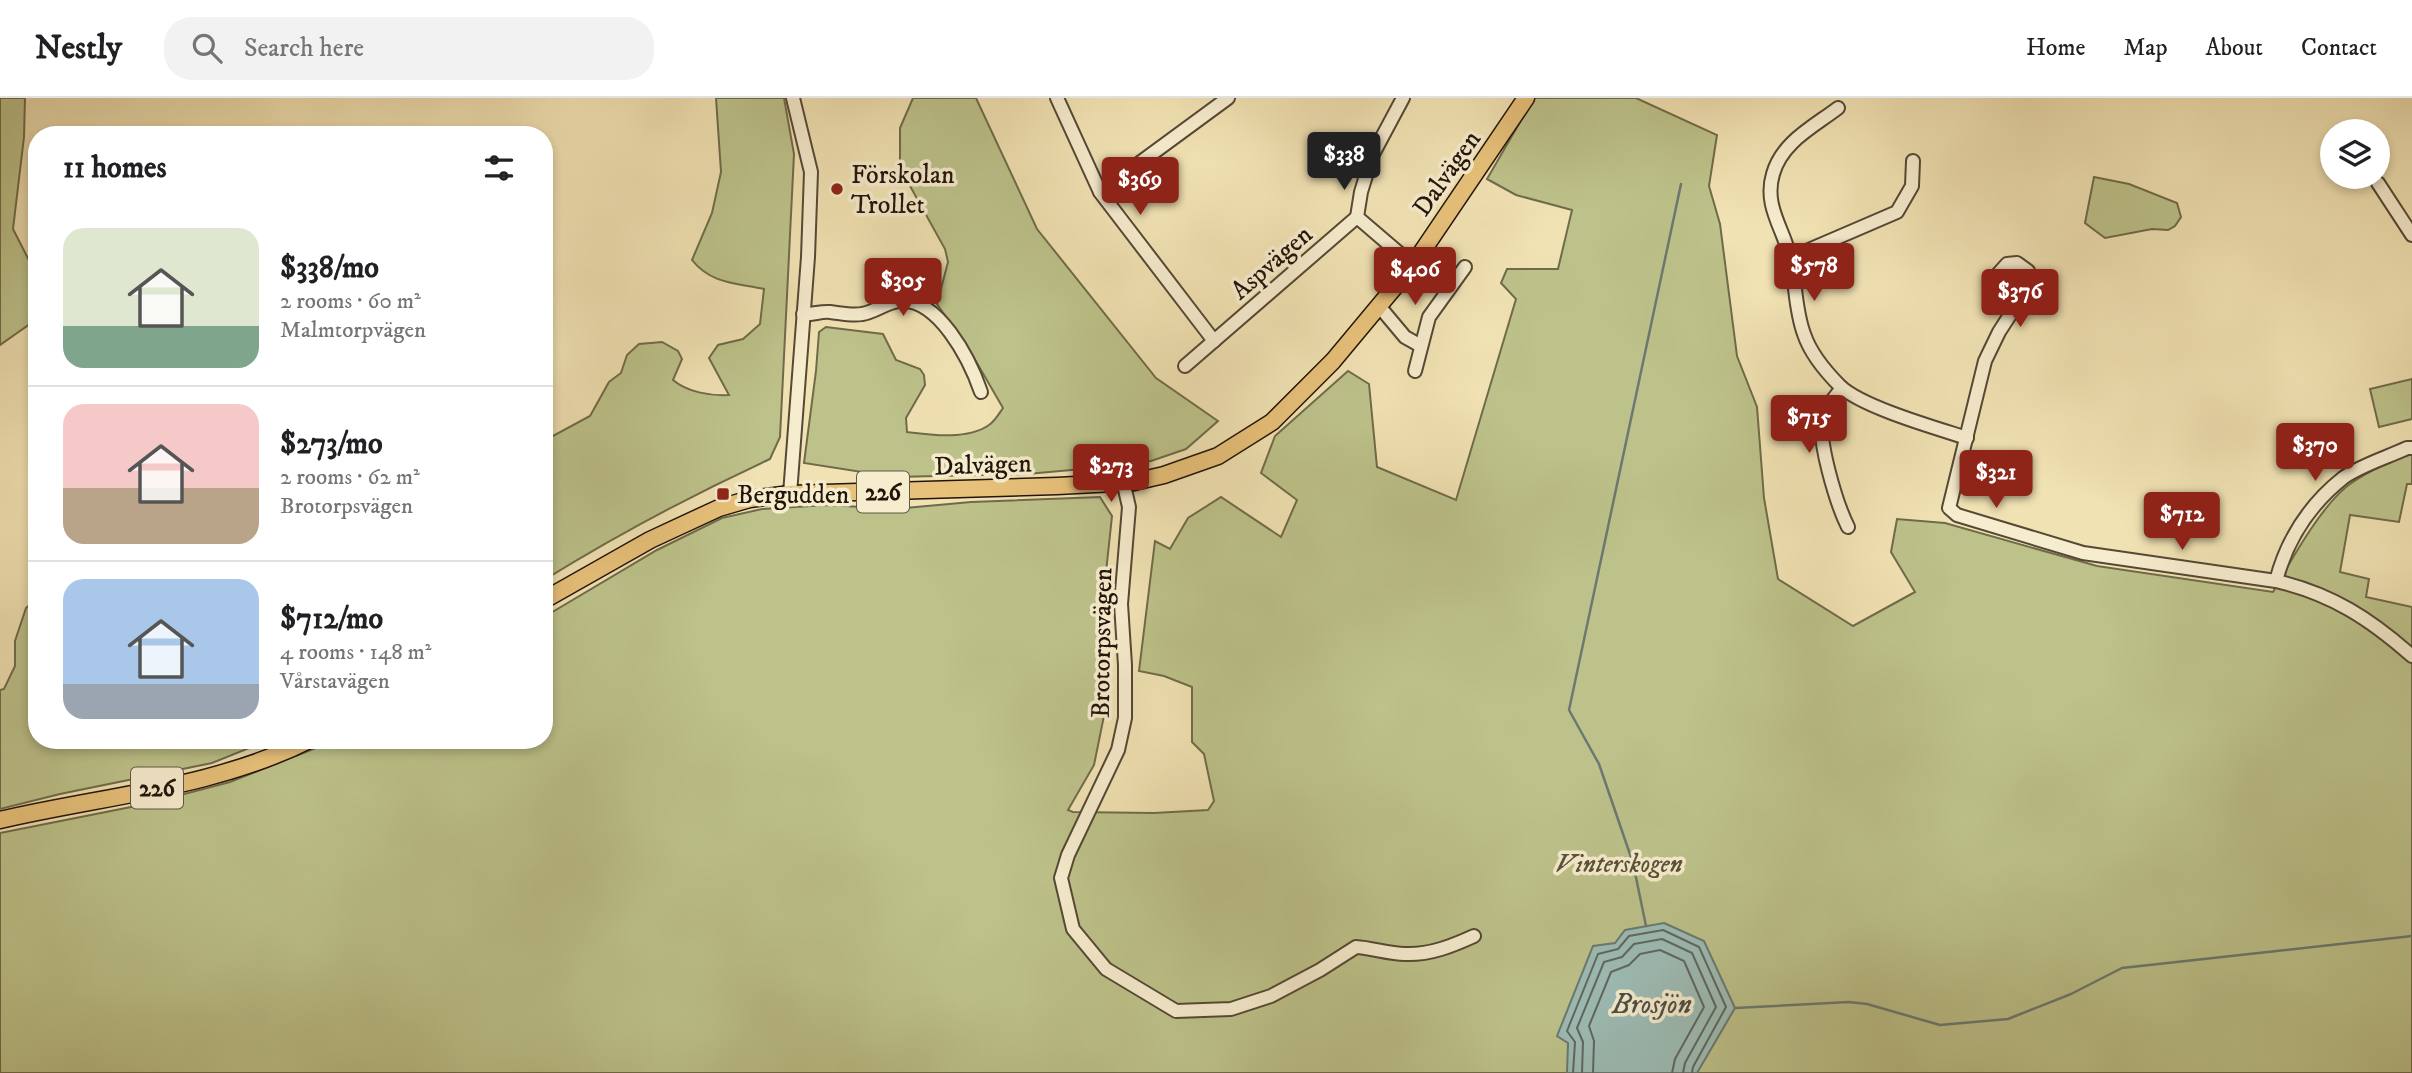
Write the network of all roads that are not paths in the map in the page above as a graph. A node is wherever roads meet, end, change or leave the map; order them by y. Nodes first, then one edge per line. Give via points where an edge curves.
1 (793, 98) edge
2 (1057, 98) edge
3 (1228, 98) edge
4 (1403, 98) edge
5 (1526, 98) edge
6 (1839, 108) dead end
7 (1913, 161) dead end
8 (2382, 189) edge
9 (1100, 192) junction
10 (1357, 217) junction
11 (2412, 235) edge
12 (1790, 258) junction
13 (1413, 265) junction
14 (1465, 267) dead end
15 (2020, 299) dead end
16 (1380, 306) junction
17 (803, 314) junction
18 (1214, 341) junction
19 (1421, 346) junction
20 (1185, 366) dead end
21 (1415, 371) dead end
22 (1842, 388) junction
23 (981, 392) dead end
24 (1967, 439) junction
25 (2412, 448) edge
26 (1123, 481) junction
27 (790, 494) junction
28 (1848, 527) dead end
29 (2276, 581) junction
30 (553, 595) edge
31 (2412, 656) edge
32 (289, 749) edge
33 (0, 820) edge
34 (1474, 936) dead end

1 - 17 street via 811,172
2 - 9 street
3 - 9 street
4 - 10 street via 1372,156
5 - 13 main road, Dalvägen / 226
6 - 12 street via 1797,137 1781,154 1772,176 1771,206
7 - 12 street via 1912,186 1897,212
8 - 11 street
9 - 18 street
10 - 13 street
10 - 18 street, Aspvägen
12 - 22 street via 1804,336
13 - 16 main road, Dalvägen / 226
14 - 19 street via 1429,317
15 - 24 street via 1985,361
16 - 19 street via 1405,337
16 - 26 main road, Dalvägen / 226 via 1290,405 1253,435 1198,464 1149,479
17 - 23 street via 862,314 895,302 917,302 944,326
17 - 27 street
18 - 20 street, Aspvägen
19 - 21 street
22 - 24 street via 1887,411
22 - 28 street via 1824,413 1821,431 1839,508
24 - 29 street via 1949,508 1957,515 2083,553
25 - 29 street via 2344,477 2293,534
26 - 27 main road, Dalvägen / 226
26 - 34 street, Brotorpsvägen via 1129,507 1121,604 1125,718 1118,750 1061,878 1073,929 1096,960 1176,1011 1231,1009 1271,996 1356,947 1423,954
27 - 30 main road, Dalvägen / 226 via 719,508 650,540
29 - 31 street via 2306,588 2347,607
32 - 33 main road, 226 via 173,785

